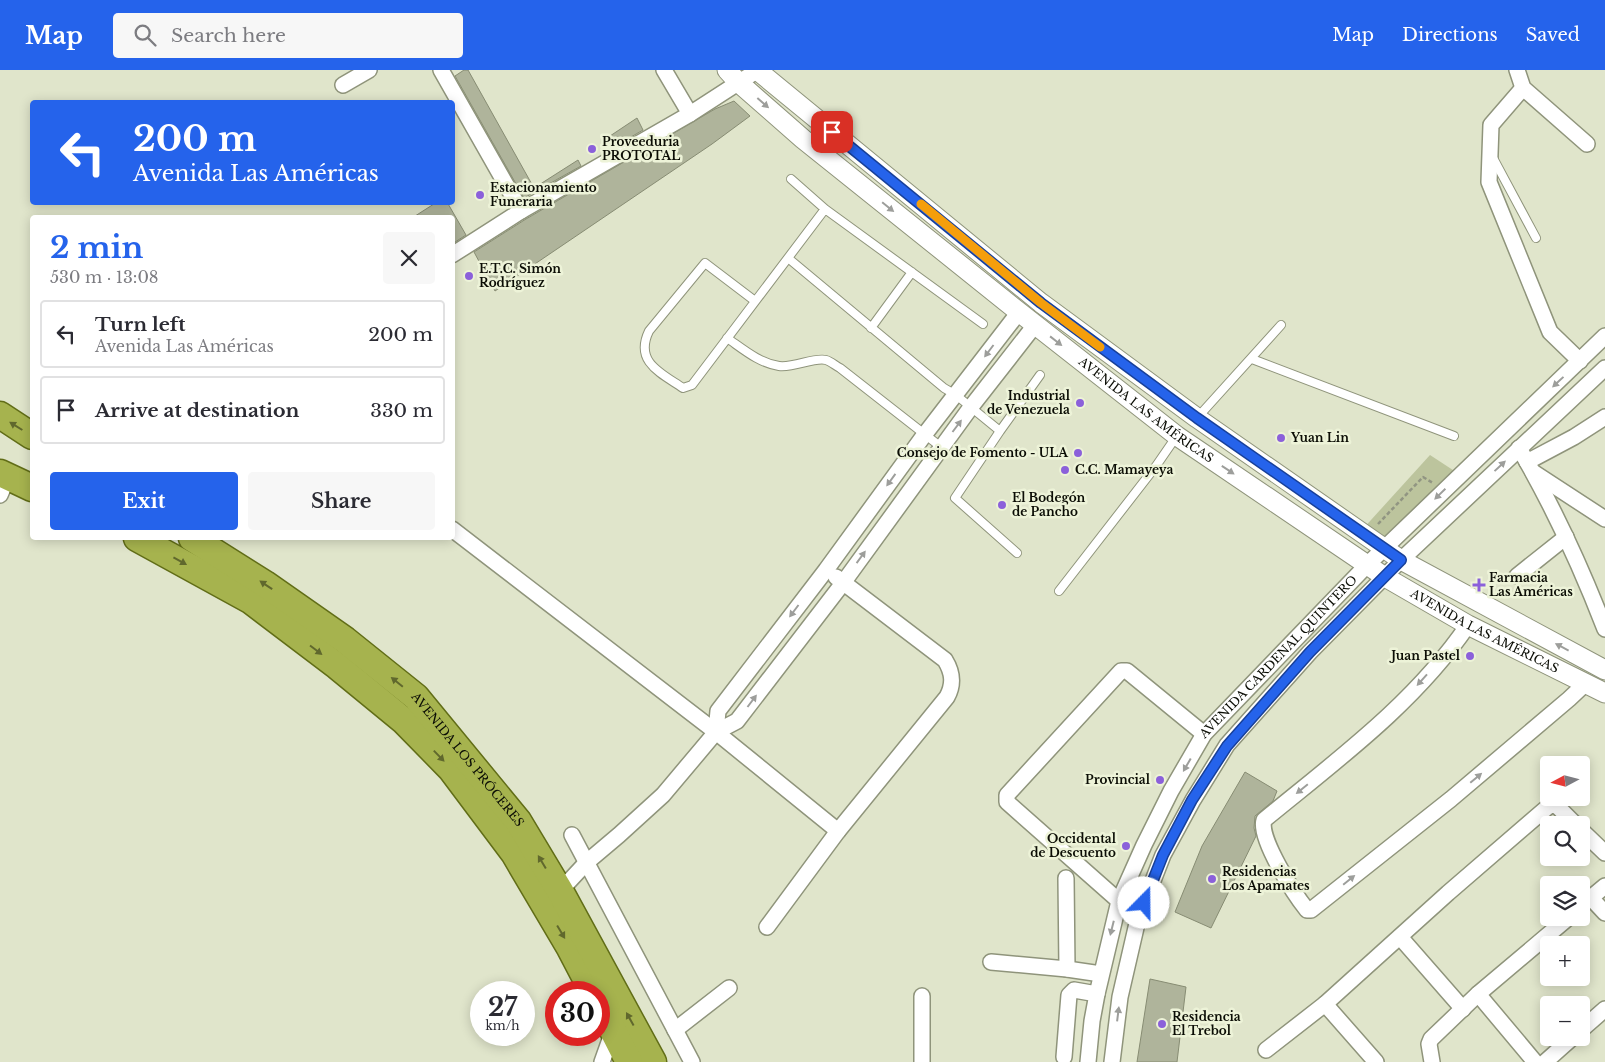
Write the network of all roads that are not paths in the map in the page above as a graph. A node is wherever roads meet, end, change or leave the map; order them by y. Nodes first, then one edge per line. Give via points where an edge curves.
1 (369, 70) edge
2 (442, 70) edge
3 (664, 70) edge
4 (757, 70) edge
5 (1517, 70) edge
6 (733, 76) edge
7 (342, 85) dead end
8 (1523, 88) junction
9 (690, 114) junction
10 (1587, 144) dead end
11 (1490, 152) junction
12 (791, 179) dead end
13 (825, 210) junction
14 (521, 211) junction
15 (1536, 238) dead end
16 (455, 253) edge
17 (788, 258) junction
18 (912, 272) junction
19 (755, 301) junction
20 (1019, 312) junction
21 (983, 324) dead end
22 (1035, 325) junction
23 (1281, 326) dead end
24 (871, 328) junction
25 (1605, 336) edge
26 (727, 338) junction
27 (1252, 359) junction
28 (1580, 361) junction
29 (1605, 368) edge
30 (1040, 375) dead end
31 (956, 395) junction
32 (971, 407) junction
33 (0, 415) edge
34 (1605, 417) edge
35 (1197, 418) junction
36 (1000, 431) junction
37 (924, 434) junction
38 (30, 435) edge
39 (1177, 436) junction
40 (1454, 436) dead end
41 (941, 447) junction
42 (1519, 448) junction
43 (1530, 466) junction
44 (3, 481) edge
45 (30, 488) edge
46 (1605, 519) edge
47 (455, 531) edge
48 (1566, 537) junction
49 (141, 540) edge
50 (195, 540) edge
51 (1384, 548) junction
52 (1017, 553) dead end
53 (1401, 560) junction
54 (1368, 564) junction
55 (826, 570) junction
56 (1517, 576) dead end
57 (1385, 577) junction
58 (843, 582) junction
59 (1060, 591) dead end
60 (1599, 594) edge
61 (1468, 625) junction
62 (1605, 629) edge
63 (1605, 670) edge
64 (1586, 683) junction
65 (1605, 692) edge
66 (716, 732) junction
67 (1204, 734) junction
68 (1567, 816) edge
69 (838, 831) junction
70 (572, 835) dead end
71 (1590, 839) edge
72 (1605, 853) edge
73 (587, 862) junction
74 (1066, 878) dead end
75 (1605, 886) edge
76 (560, 891) junction
77 (1590, 899) edge
78 (1119, 901) junction
79 (1590, 904) edge
80 (1605, 913) edge
81 (1559, 926) edge
82 (767, 927) dead end
83 (1400, 937) junction
84 (991, 962) dead end
85 (1067, 969) junction
86 (1101, 974) junction
87 (587, 981) edge
88 (729, 988) dead end
89 (1097, 994) junction
90 (1478, 994) junction
91 (922, 996) dead end
92 (1325, 1004) junction
93 (1463, 1009) junction
94 (1605, 1009) edge
95 (1590, 1022) edge
96 (610, 1025) edge
97 (675, 1030) junction
98 (613, 1031) junction
99 (1563, 1046) edge
100 (1266, 1050) dead end
101 (1064, 1057) dead end
102 (602, 1062) edge
103 (629, 1062) edge
104 (653, 1062) edge
105 (692, 1062) edge
106 (922, 1062) edge
107 (1088, 1062) edge
108 (1112, 1062) edge
109 (1376, 1062) edge
110 (1432, 1062) edge
111 (1535, 1062) edge
112 (1545, 1062) edge

1 - 7 street
2 - 14 street
3 - 9 street
4 - 6 street
4 - 35 street, AVENIDA LAS AMÉRICAS via 1041,303
5 - 8 street
6 - 9 street
6 -> 20 street, AVENIDA LAS AMÉRICAS via 803,139
8 - 10 street
8 - 11 street via 1492,125
9 - 14 street
11 - 15 lane
11 - 28 street via 1489,182 1550,332
12 - 13 lane
13 - 17 lane
13 - 18 lane
14 - 16 street
17 - 19 lane
17 - 24 lane
18 - 21 lane
18 - 24 lane
19 - 26 lane
19 - 26 lane via 705,263 649,331 644,351 651,366 683,388 692,386
20 - 22 street, AVENIDA LAS AMÉRICAS
20 -> 31 street
22 - 32 street
22 -> 39 street, AVENIDA LAS AMÉRICAS
23 - 27 lane
24 - 31 lane
25 - 28 street, AVENIDA CARDENAL QUINTERO
26 - 37 lane via 761,361 779,366 826,360
27 - 35 lane
27 - 40 lane
28 -> 51 street, AVENIDA CARDENAL QUINTERO
29 - 42 street
30 - 36 lane
31 - 32 lane
31 - 37 street
32 - 36 lane
41 -> 32 street
38 -> 33 highway
34 - 43 street
35 - 51 street, AVENIDA LAS AMÉRICAS
36 - 52 lane via 955,498
37 - 41 lane
37 -> 55 street
39 -> 54 street, AVENIDA LAS AMÉRICAS
39 - 59 lane
58 -> 41 street
42 - 43 street
53 -> 42 street
43 - 46 street
43 - 48 street
44 - 45 highway
47 - 66 street
48 - 56 street
48 - 60 street
49 -> 87 highway, AVENIDA LOS PRÓCERES via 250,600 404,721 451,769 514,853
76 -> 50 highway, AVENIDA LOS PRÓCERES via 518,821 416,697 345,640
51 - 53 street, AVENIDA LAS AMÉRICAS
51 - 54 street, AVENIDA CARDENAL QUINTERO
53 - 57 street, AVENIDA CARDENAL QUINTERO
63 -> 53 street, AVENIDA LAS AMÉRICAS
54 - 57 street, AVENIDA LAS AMÉRICAS
54 - 67 street, AVENIDA CARDENAL QUINTERO
55 - 58 street
55 -> 66 street via 718,711
57 - 61 street, AVENIDA LAS AMÉRICAS
108 -> 57 street, AVENIDA CARDENAL QUINTERO via 1120,997 1138,919 1163,855 1192,800 1227,746 1310,652
66 -> 58 street via 737,721
58 - 69 street via 944,660 952,682 947,697
60 - 62 street
61 - 64 street, AVENIDA LAS AMÉRICAS
61 -> 64 street via 1455,644 1394,711 1264,820 1267,840 1281,870 1308,910 1451,798
64 - 65 street, AVENIDA LAS AMÉRICAS
66 - 69 street
66 - 73 street via 663,795
67 -> 78 street, AVENIDA CARDENAL QUINTERO via 1144,845
67 - 78 street via 1127,671 1121,671 1006,796 1007,802
68 - 83 street via 1557,806 1550,805
69 - 82 street
70 - 73 street
71 - 72 street
73 - 76 street
73 - 97 street
74 - 85 street
75 - 77 street
104 -> 76 highway, AVENIDA LOS PRÓCERES
78 -> 86 street, AVENIDA CARDENAL QUINTERO
79 - 80 street
81 - 90 street
83 - 92 street
83 - 93 street
84 - 85 street
85 - 86 street
86 - 89 street, AVENIDA CARDENAL QUINTERO
88 - 97 street
89 - 101 street via 1074,990 1069,995
89 - 107 street, AVENIDA CARDENAL QUINTERO
90 - 93 street
90 - 111 street
91 - 106 street
92 - 100 street
92 - 109 street
93 - 110 street via 1431,1039
94 - 95 street
96 - 98 highway
97 - 105 street
98 - 102 street
98 - 103 highway
99 - 112 street

